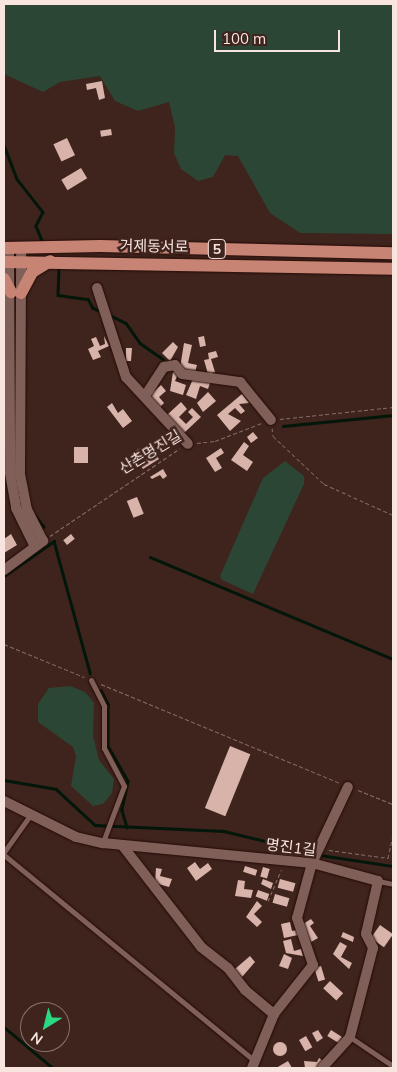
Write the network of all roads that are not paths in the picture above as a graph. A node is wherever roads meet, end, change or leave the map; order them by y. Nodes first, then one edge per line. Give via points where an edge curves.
1 (12, 248) edge
2 (393, 253) edge
3 (52, 260) junction
4 (12, 262) edge
5 (393, 268) edge
6 (4, 279) edge
7 (97, 288) dead end
8 (16, 292) junction
9 (145, 396) junction
10 (270, 420) road end
11 (188, 444) road end
12 (12, 450) edge
13 (27, 534) junction
14 (39, 544) junction
15 (20, 558) junction
16 (4, 570) edge
17 (91, 680) road end
18 (348, 786) road end
19 (4, 801) edge
20 (31, 814) junction
21 (103, 843) junction
22 (122, 845) junction
23 (4, 854) edge
24 (312, 863) junction
25 (378, 881) junction
26 (393, 884) edge
27 (274, 1014) junction
28 (350, 1037) junction
29 (254, 1065) edge
30 (393, 1066) edge
31 (322, 1068) edge

1 - 2 main road, 거제동서로 / 5
1 - 4 street
3 - 4 main road, 거제동서로 / 5
3 - 5 main road, 거제동서로 / 5
3 - 8 main road via 32,272
4 - 8 street
6 - 8 main road
7 - 9 street via 100,308 126,377
8 - 12 street
9 - 10 street via 164,367 175,366 182,374 240,382
9 - 11 street
12 - 13 street via 16,508
12 - 14 street via 26,510
13 - 14 street
13 - 15 lane via 27,547
14 - 15 street
15 - 16 street
17 - 21 lane via 104,706 104,748 124,786
18 - 24 street
19 - 20 street, 명진1길
20 - 21 street, 명진1길 via 76,837
20 - 23 lane
21 - 22 street, 명진1길
22 - 24 street, 명진1길
22 - 27 street via 201,947 228,968 245,990
23 - 29 lane
24 - 25 street, 명진1길
24 - 27 street via 297,918 312,965
25 - 26 lane
25 - 28 street via 366,934 373,948
27 - 29 street
28 - 30 lane
28 - 31 street

